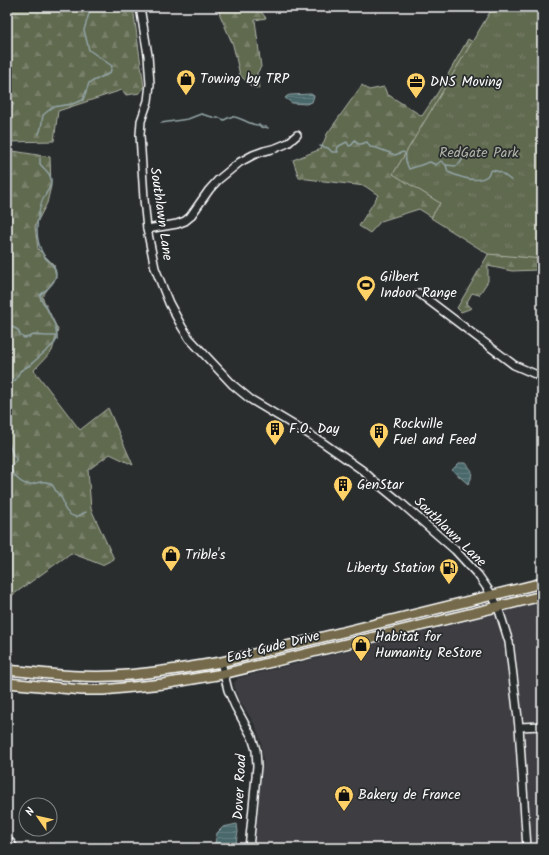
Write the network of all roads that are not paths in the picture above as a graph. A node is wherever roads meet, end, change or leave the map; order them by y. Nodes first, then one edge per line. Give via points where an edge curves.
1 (140, 7) edge
2 (297, 135) dead end
3 (147, 229) junction
4 (419, 293) dead end
5 (542, 379) edge
6 (542, 583) edge
7 (492, 595) junction
8 (542, 596) edge
9 (498, 607) junction
10 (221, 662) junction
11 (7, 670) edge
12 (223, 674) junction
13 (7, 683) edge
14 (542, 726) edge
15 (518, 727) junction
16 (7, 839) edge
17 (14, 848) edge
18 (249, 848) edge
19 (527, 848) edge

1 - 3 street, Southlawn Lane via 150,84 140,135
2 - 3 street via 288,144 240,162 218,180 185,221
3 - 7 street, Southlawn Lane via 155,268 182,327 233,385 250,399 322,442 362,470 455,550
4 - 5 street via 514,365
6 - 7 main road, East Gude Drive
7 - 9 street, Southlawn Lane
7 - 10 main road, East Gude Drive
8 - 9 main road, East Gude Drive
9 - 12 main road, East Gude Drive
9 - 15 street, Southlawn Lane via 509,642
10 - 11 main road, East Gude Drive via 114,676 68,676
10 - 12 street, Dover Road
12 - 13 main road, East Gude Drive via 109,690
12 - 18 street, Dover Road via 256,750 257,766
14 - 15 street
15 - 19 street, Southlawn Lane
16 - 17 street

